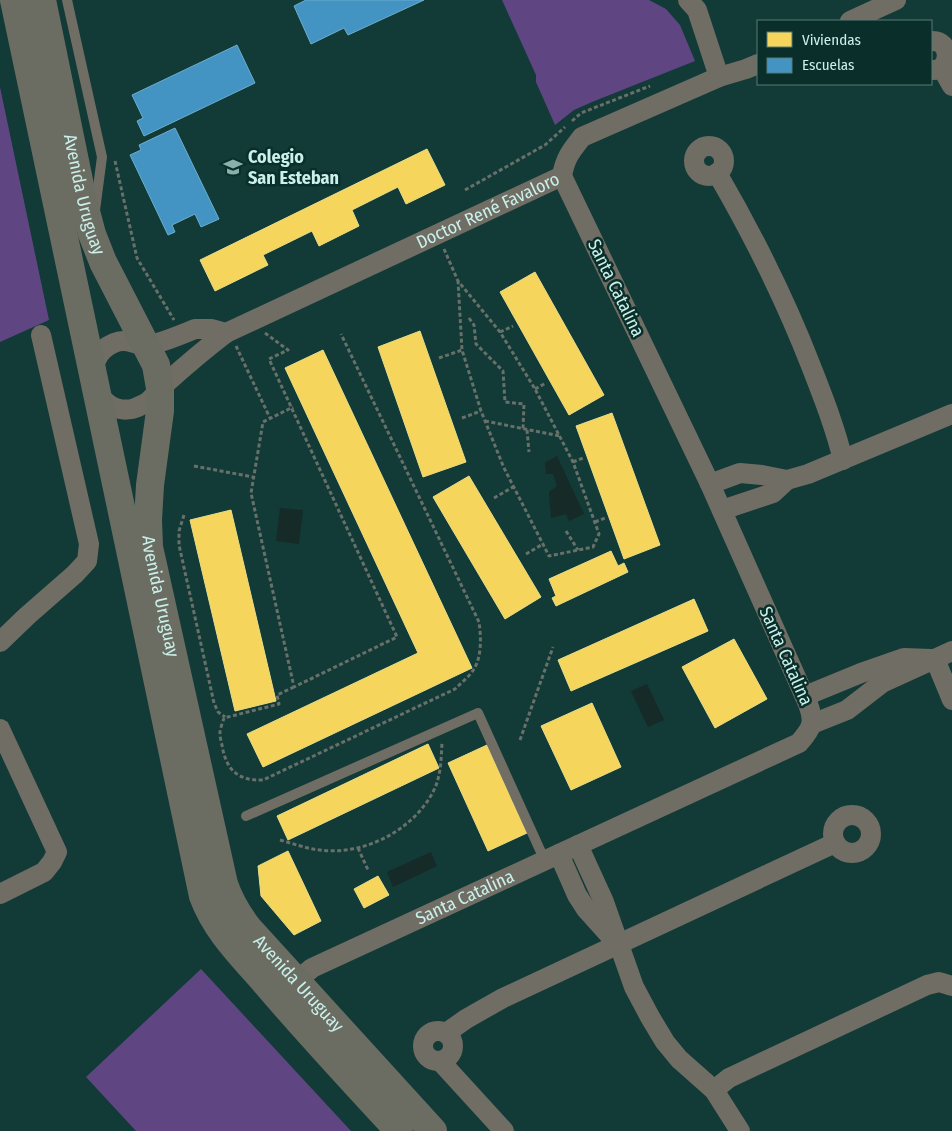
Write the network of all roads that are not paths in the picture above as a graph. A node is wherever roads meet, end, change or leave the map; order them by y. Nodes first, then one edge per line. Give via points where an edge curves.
1 (14, 0) edge
2 (42, 0) edge
3 (67, 0) edge
4 (688, 0) edge
5 (896, 0) edge
6 (852, 20) edge
7 (932, 41) edge
8 (757, 64) edge
9 (936, 69) edge
10 (719, 77) junction
11 (952, 86) edge
12 (717, 174) dead end
13 (562, 176) junction
14 (92, 234) junction
15 (228, 332) junction
16 (41, 335) dead end
17 (147, 346) junction
18 (93, 382) junction
19 (160, 388) junction
20 (952, 414) edge
21 (843, 460) junction
22 (787, 480) junction
23 (710, 484) junction
24 (722, 510) junction
25 (0, 642) edge
26 (944, 655) edge
27 (805, 696) junction
28 (952, 700) edge
29 (812, 724) junction
30 (0, 730) edge
31 (246, 816) dead end
32 (835, 843) dead end
33 (578, 845) junction
34 (552, 858) junction
35 (0, 894) edge
36 (618, 944) junction
37 (952, 986) edge
38 (287, 989) junction
39 (714, 1090) junction
40 (399, 1131) edge
41 (433, 1131) edge
42 (504, 1131) edge
43 (740, 1131) edge

1 - 18 main road, Avenida Uruguay
2 - 14 main road, Avenida Uruguay
3 - 14 lane via 102,157
4 - 10 street via 697,10
5 - 6 street
7 - 9 street via 941,42 948,50 948,60
8 - 10 street, Doctor René Favaloro
9 - 11 street
10 - 13 street, Doctor René Favaloro via 582,137 570,151
12 - 21 street via 777,285 836,430
13 - 15 street, Doctor René Favaloro
13 - 23 street, Santa Catalina
14 - 17 main road, Avenida Uruguay
15 - 17 street via 195,330
15 - 19 street, Doctor René Favaloro
16 - 25 street via 89,544 89,556 75,574
17 - 18 street via 131,341 115,343 101,352 94,366
17 - 19 main road, Avenida Uruguay via 156,365
18 - 19 street via 100,397 114,407 132,409 148,402
18 - 38 main road, Avenida Uruguay via 203,896 215,923
19 - 38 main road, Avenida Uruguay via 150,485 149,547 230,901
20 - 21 street
21 - 22 street
22 - 23 street via 740,473
22 - 24 street via 773,493
23 - 24 street, Santa Catalina
24 - 27 street, Santa Catalina
26 - 27 street via 904,658
26 - 28 street
26 - 29 street via 882,683 847,710
27 - 29 street, Santa Catalina
29 - 33 street, Santa Catalina via 799,742
30 - 35 street via 57,852 44,872
31 - 34 lane via 478,713
32 - 36 street
33 - 34 street, Santa Catalina
33 - 36 street via 604,902
34 - 36 street via 586,909
34 - 38 street, Santa Catalina via 312,968
36 - 39 street via 634,987 665,1042
36 - 42 street via 503,998 446,1033 452,1042 452,1052 440,1061
37 - 39 street via 939,982 927,985 728,1078
38 - 40 main road, Avenida Uruguay
38 - 41 main road, Avenida Uruguay
39 - 43 street

